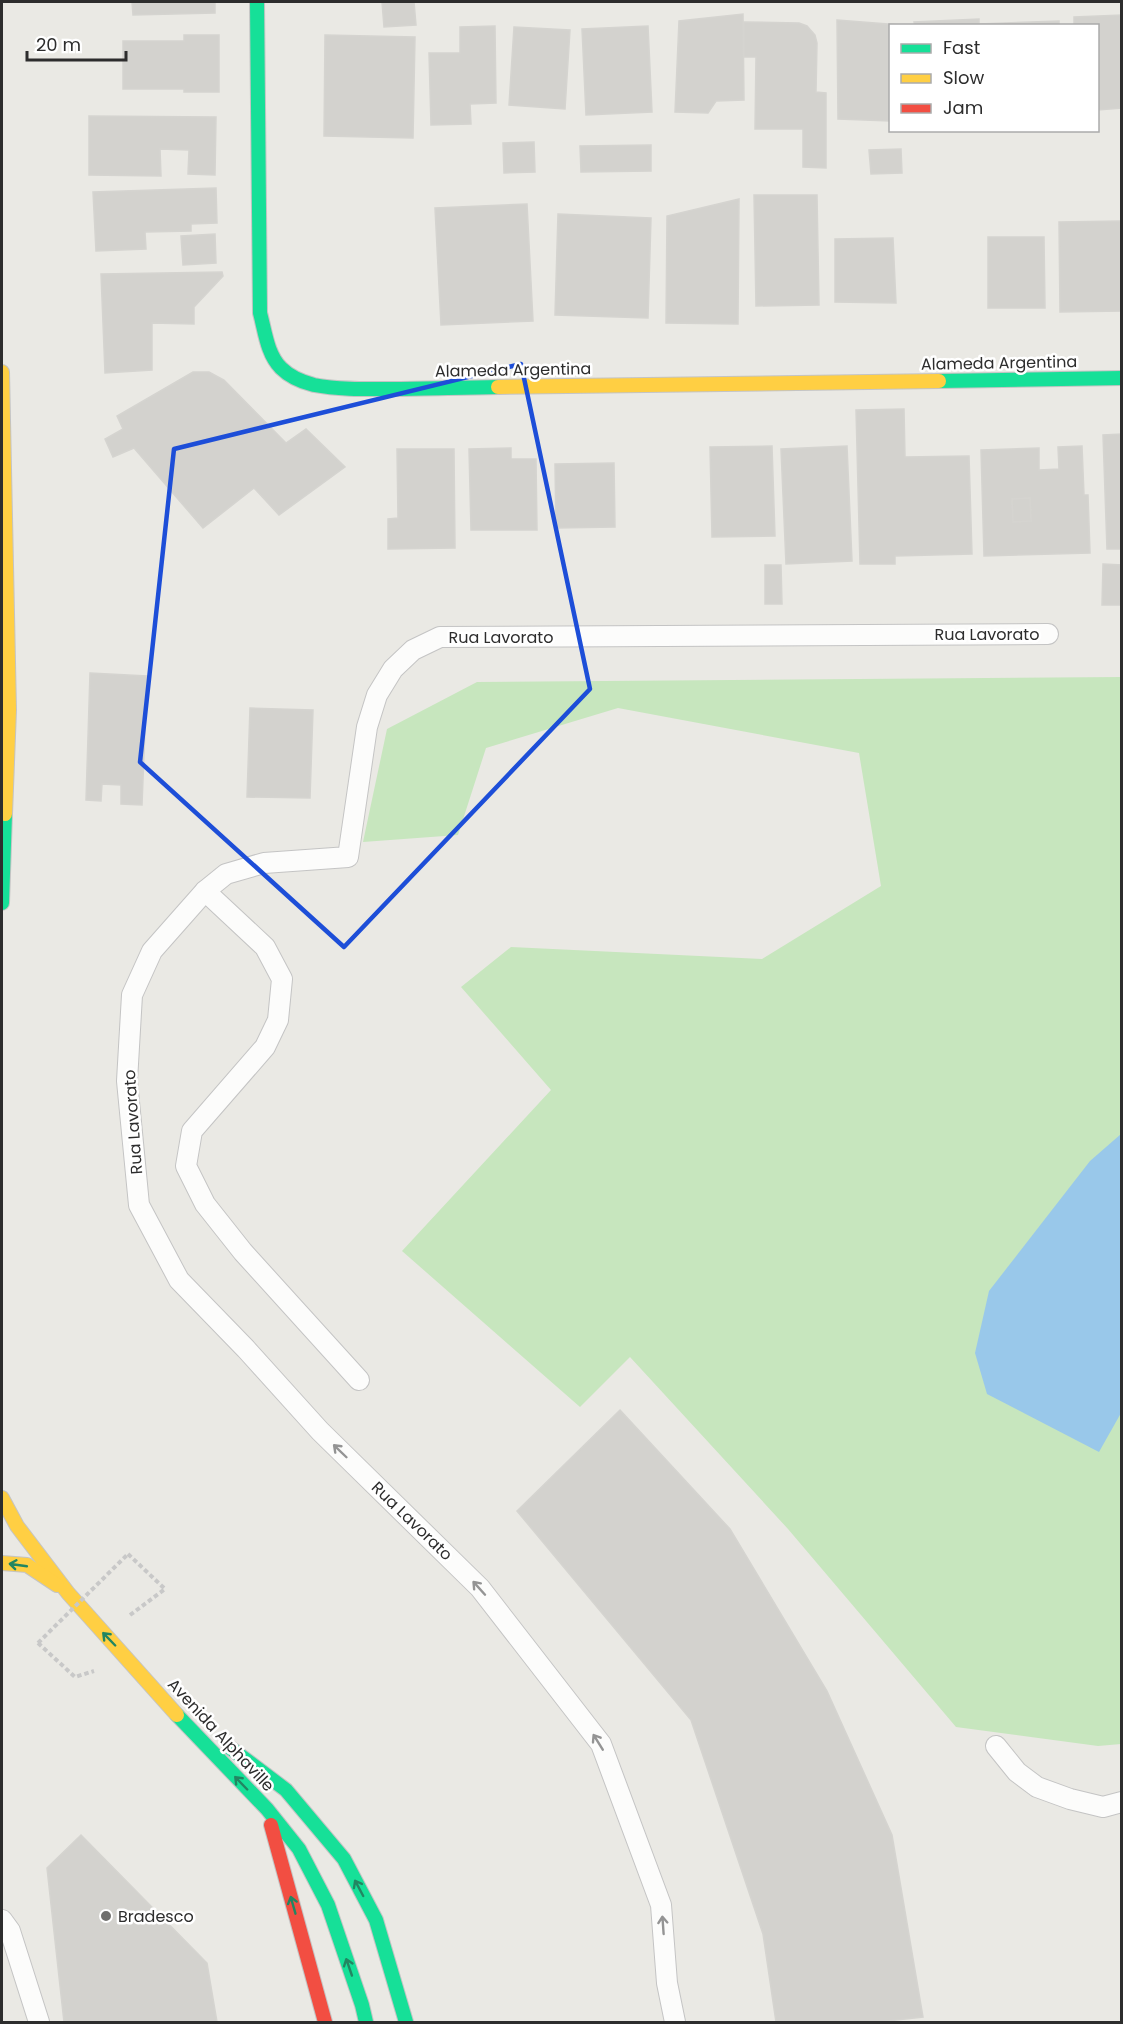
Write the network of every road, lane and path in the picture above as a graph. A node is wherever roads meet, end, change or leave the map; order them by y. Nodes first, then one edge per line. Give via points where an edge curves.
1 (257, 2) edge
2 (2, 372) edge
3 (1122, 378) edge
4 (1048, 634) dead end
5 (4, 768) edge
6 (206, 891) junction
7 (2, 903) edge
8 (360, 1380) dead end
9 (2, 1498) edge
10 (2, 1563) edge
11 (68, 1593) junction
12 (105, 1635) junction
13 (75, 1677) dead end
14 (163, 1697) junction
15 (996, 1746) dead end
16 (1122, 1802) edge
17 (267, 1809) junction
18 (2, 1920) edge
19 (39, 2022) edge
20 (325, 2022) edge
21 (366, 2022) edge
22 (406, 2022) edge
23 (675, 2022) edge

1 - 3 main road, Alameda Argentina via 261,313 274,357 283,370 308,384 374,389
2 - 5 main road via 9,710
4 - 6 lane, Rua Lavorato via 440,637 413,650 393,669 377,695 367,727 348,856 264,863 226,874
5 - 7 main road
6 - 8 lane via 265,947 282,979 278,1020 265,1047 192,1131 186,1166 205,1204 243,1252
23 -> 6 lane, Rua Lavorato via 667,1983 661,1905 601,1744 480,1588 320,1431 179,1280 139,1205 127,1081 132,994 152,951
9 - 11 main road, Avenida Alphaville via 17,1526
11 -> 10 main road via 27,1565
11 - 12 main road, Avenida Alphaville
12 - 13 path, bridge via 165,1589 128,1554 38,1643
14 -> 12 main road, Avenida Alphaville
17 -> 14 main road, Avenida Alphaville
22 -> 14 main road via 376,1920 344,1859 286,1790
15 - 16 lane via 1017,1772 1037,1787 1103,1807
20 -> 17 main road
21 -> 17 main road, Avenida Alphaville via 328,1905 299,1849
18 - 19 lane via 10,1931

